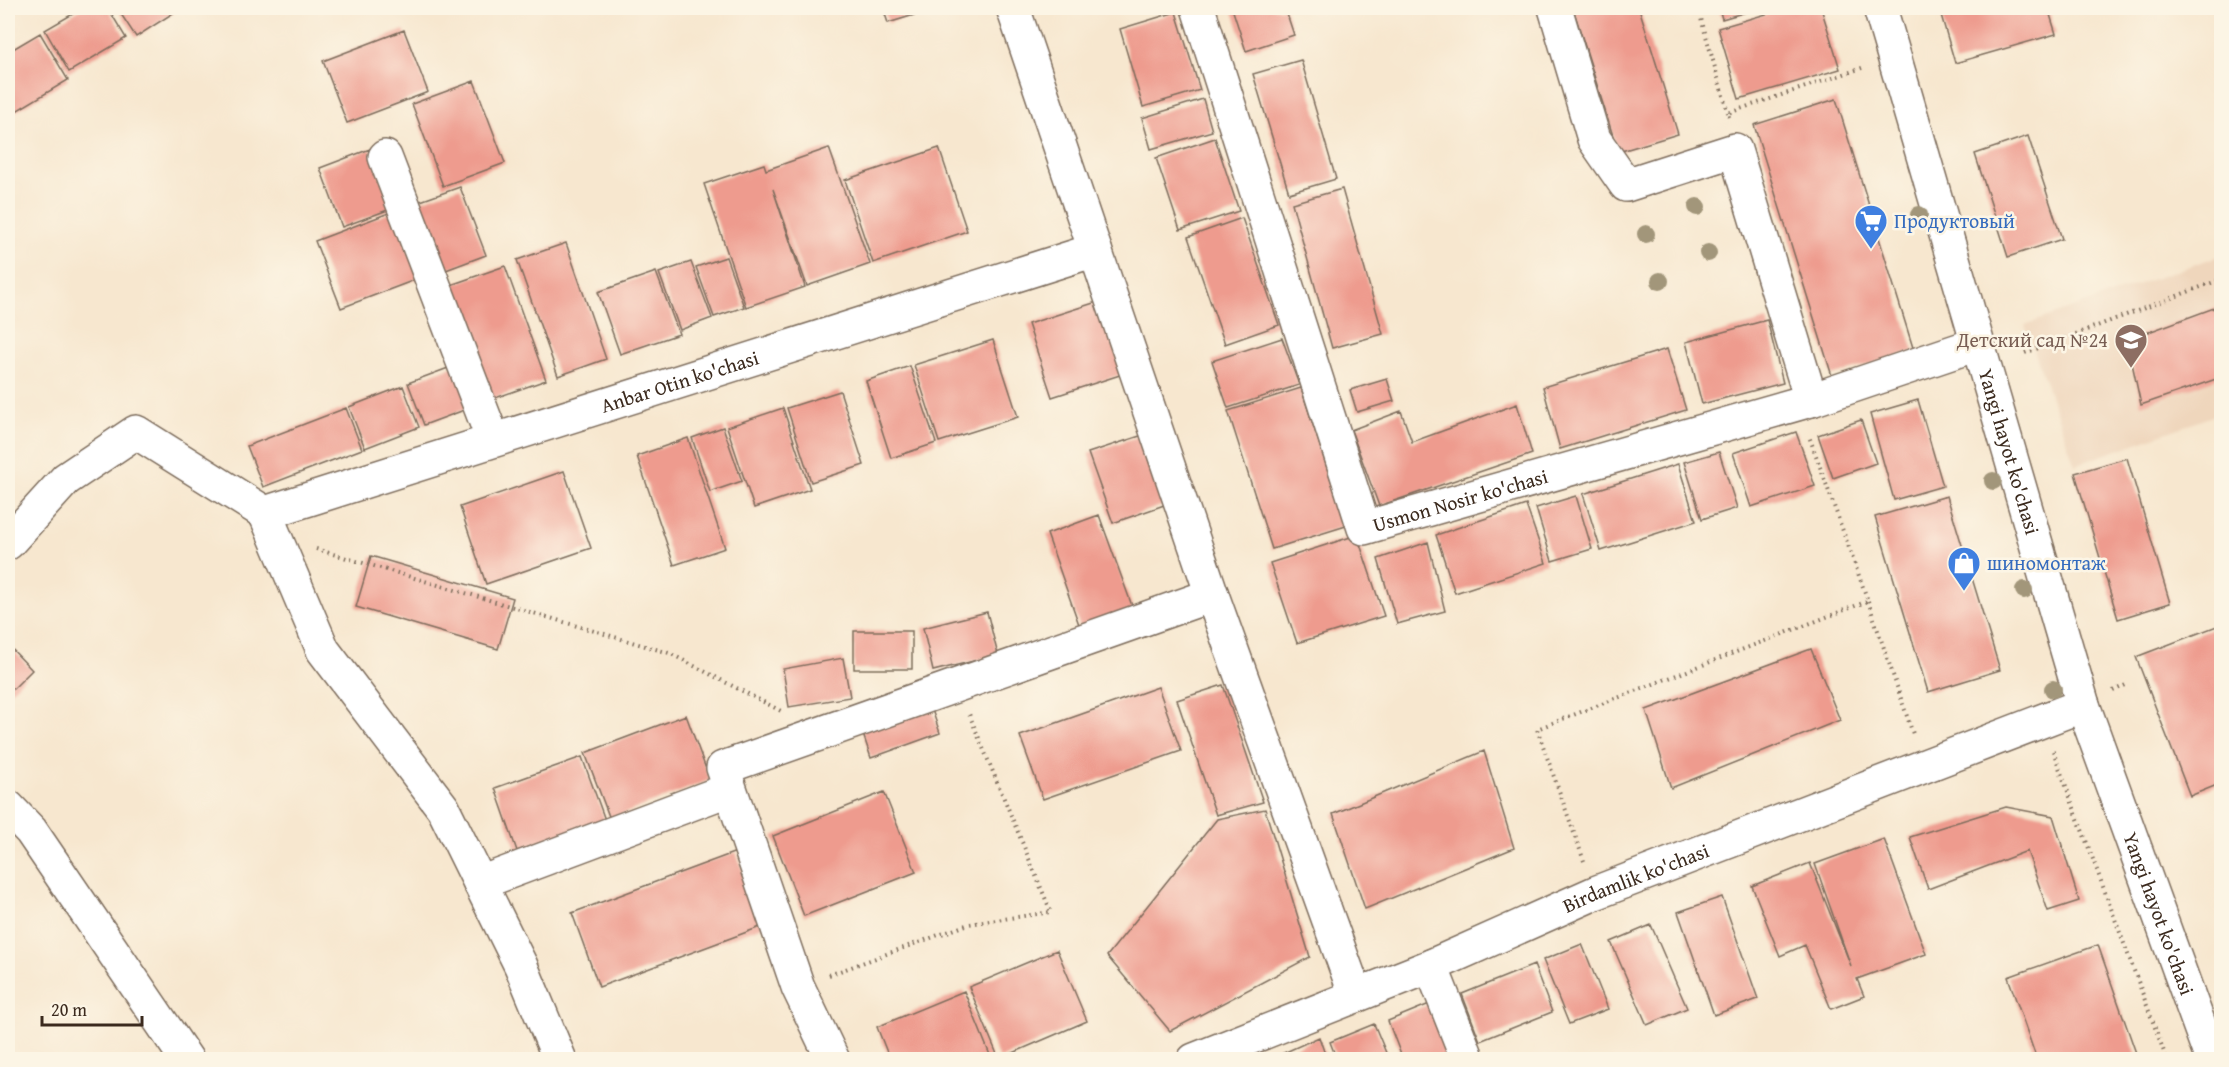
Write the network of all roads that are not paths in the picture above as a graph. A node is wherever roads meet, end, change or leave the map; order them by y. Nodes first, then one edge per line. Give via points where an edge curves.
1 (1013, 8) edge
2 (1198, 8) edge
3 (1555, 8) edge
4 (1880, 8) edge
5 (385, 157) dead end
6 (1095, 249) junction
7 (1977, 344) junction
8 (1805, 402) junction
9 (493, 440) junction
10 (270, 525) junction
11 (8, 543) edge
12 (1212, 595) junction
13 (2082, 705) junction
14 (728, 790) junction
15 (8, 807) edge
16 (480, 883) junction
17 (1431, 966) junction
18 (1356, 996) junction
19 (187, 1059) edge
20 (560, 1059) edge
21 (833, 1059) edge
22 (1194, 1059) edge
23 (1468, 1059) edge
24 (2212, 1059) edge

1 - 6 street
2 - 8 street, Usmon Nosir ko'chasi via 1364,528
3 - 8 street via 1594,139 1626,185 1735,150
4 - 7 street, Yangi hayot ko'chasi
5 - 9 street
6 - 9 street, Anbar Otin ko'chasi
6 - 12 street
7 - 8 street, Usmon Nosir ko'chasi
7 - 13 street, Yangi hayot ko'chasi
9 - 10 street, Anbar Otin ko'chasi
10 - 11 street via 136,432 66,479
10 - 16 street via 323,650 443,808
12 - 14 street via 723,768
12 - 18 street
13 - 17 street, Birdamlik ko'chasi via 1595,893
13 - 24 street, Yangi hayot ko'chasi
14 - 16 street
14 - 21 street via 798,987
15 - 19 street via 31,831
16 - 20 street
17 - 18 street, Birdamlik ko'chasi
17 - 23 street
18 - 22 street, Birdamlik ko'chasi

